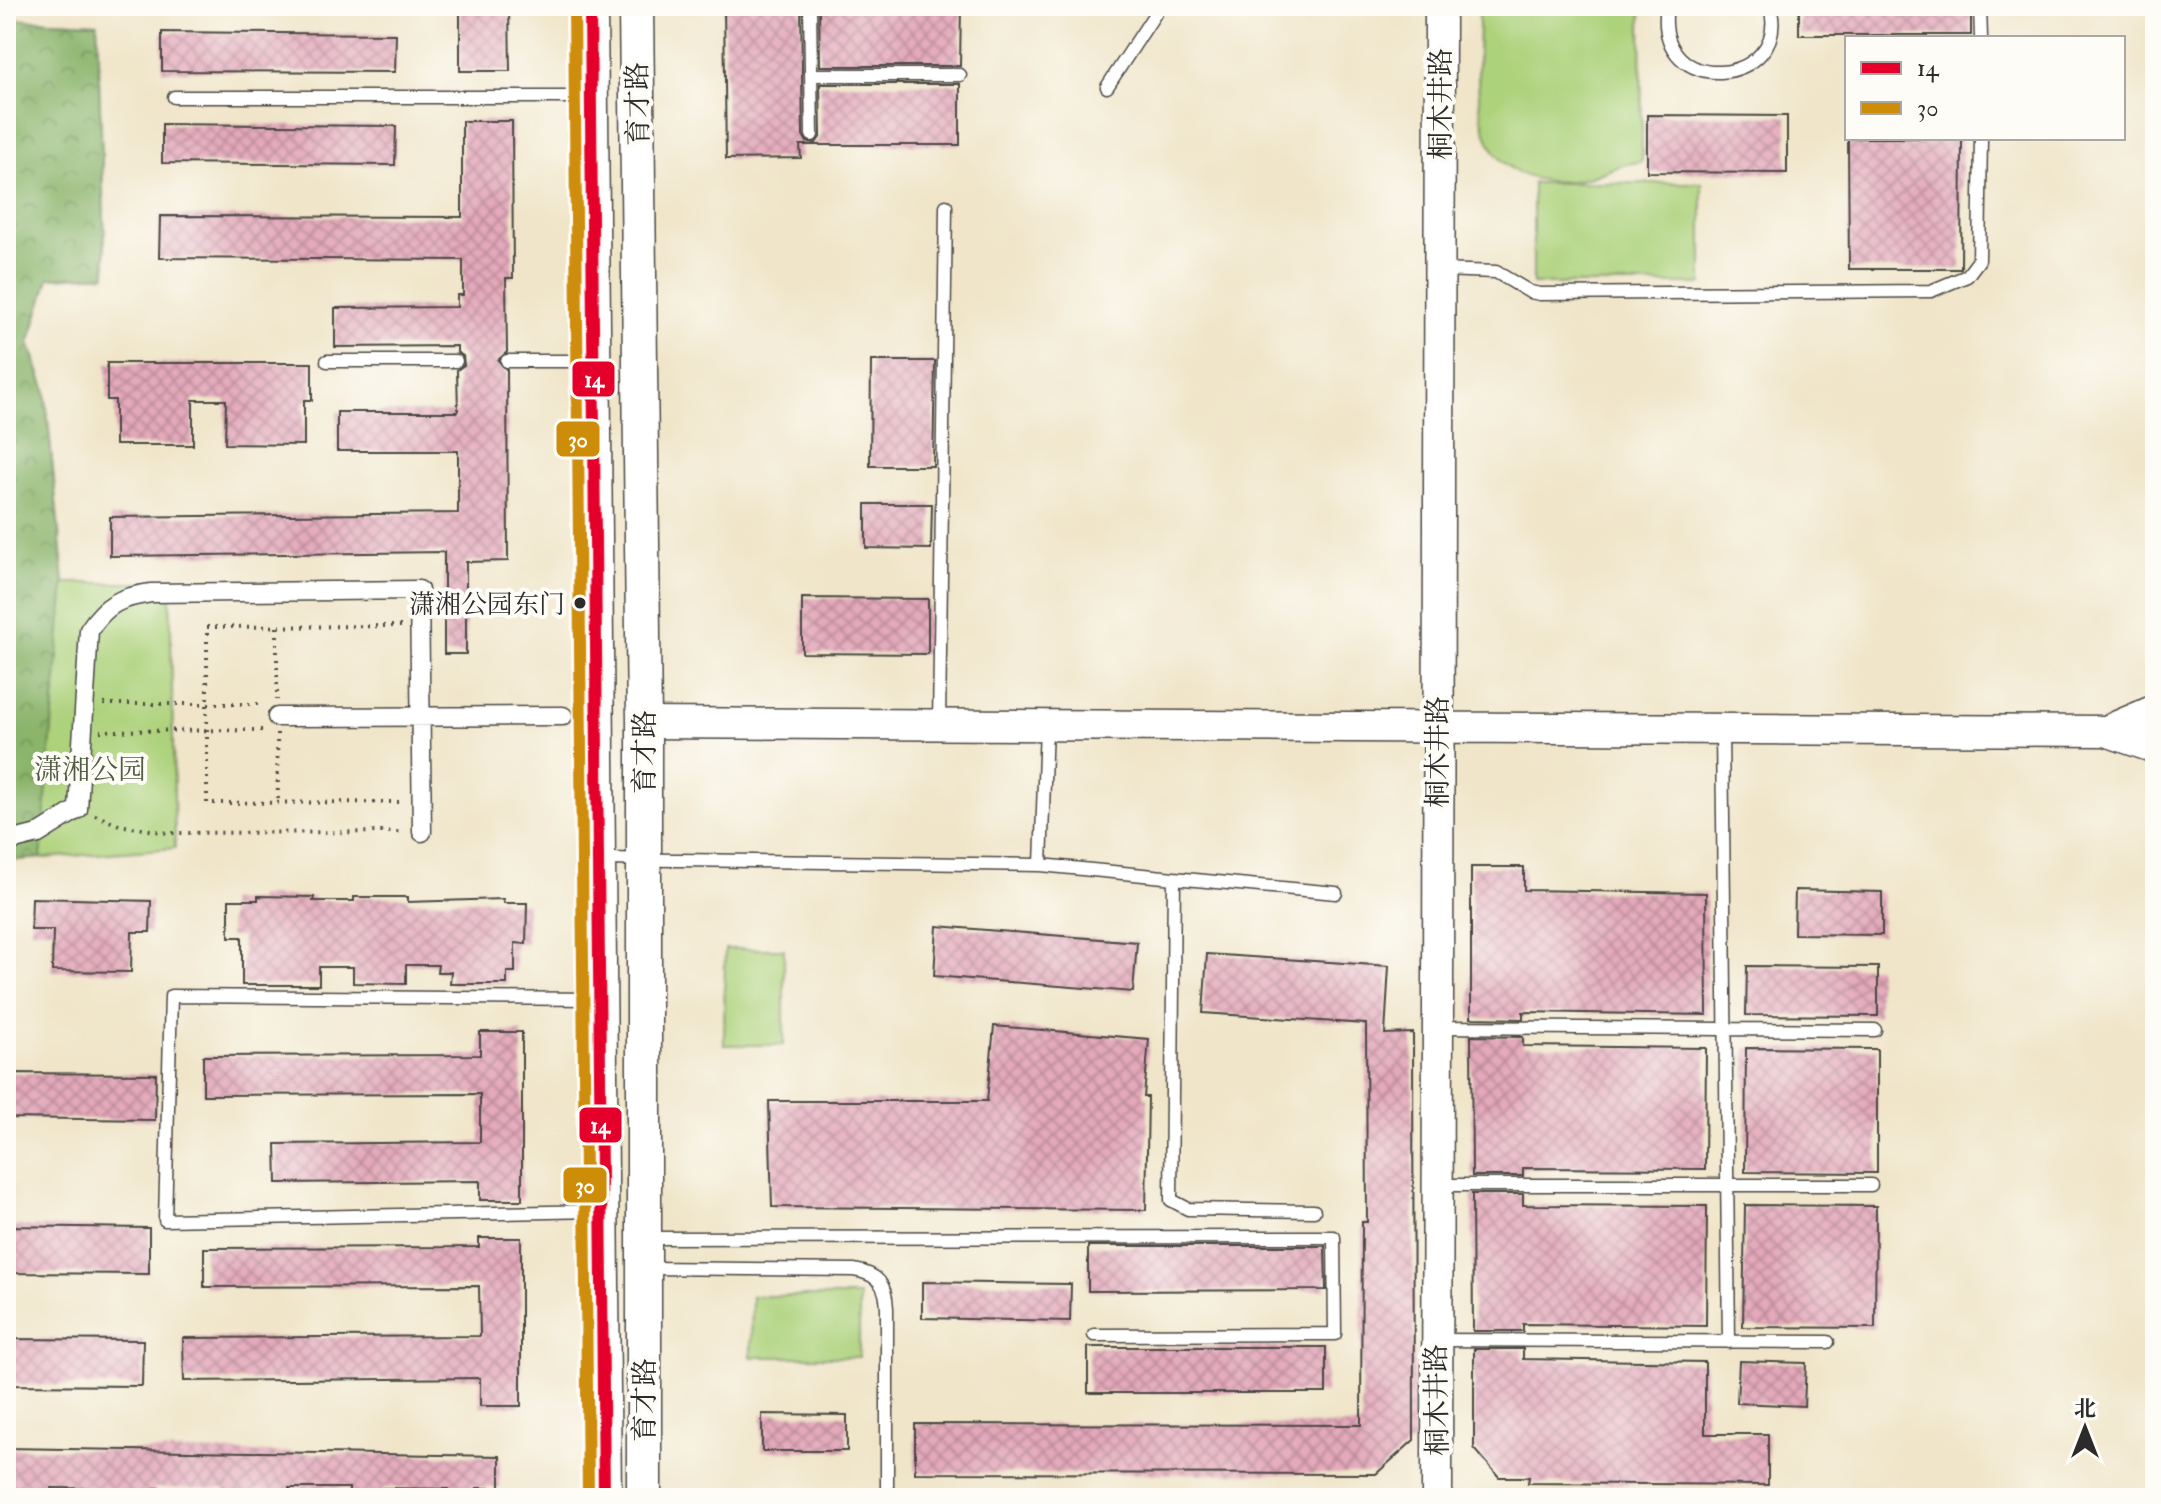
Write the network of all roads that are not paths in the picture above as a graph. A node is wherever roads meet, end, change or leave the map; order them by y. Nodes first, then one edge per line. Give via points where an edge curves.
1 (590, 6) edge
2 (636, 6) edge
3 (810, 6) edge
4 (1160, 6) edge
5 (1440, 6) edge
6 (1667, 6) edge
7 (1770, 6) edge
8 (1980, 6) edge
9 (1981, 36) edge
10 (811, 75) junction
11 (960, 75) dead end
12 (1107, 87) dead end
13 (174, 97) dead end
14 (591, 97) junction
15 (812, 135) dead end
16 (1981, 140) edge
17 (946, 206) dead end
18 (1439, 270) junction
19 (327, 361) dead end
20 (456, 361) dead end
21 (507, 361) dead end
22 (592, 361) junction
23 (2155, 710) edge
24 (421, 716) junction
25 (563, 716) dead end
26 (277, 717) road end
27 (644, 723) junction
28 (939, 725) junction
29 (1046, 726) junction
30 (1722, 728) junction
31 (1437, 730) junction
32 (2106, 731) junction
33 (2155, 748) edge
34 (422, 832) road end
35 (6, 842) edge
36 (596, 859) junction
37 (644, 859) junction
38 (1041, 865) junction
39 (1174, 878) junction
40 (1336, 893) dead end
41 (598, 999) junction
42 (1437, 1027) junction
43 (1726, 1029) junction
44 (1875, 1030) dead end
45 (1436, 1185) junction
46 (1728, 1185) junction
47 (1871, 1185) dead end
48 (601, 1211) junction
49 (1314, 1211) dead end
50 (644, 1253) junction
51 (1094, 1335) dead end
52 (1436, 1340) junction
53 (1729, 1342) junction
54 (1828, 1342) dead end
55 (604, 1498) edge
56 (644, 1498) edge
57 (887, 1498) edge
58 (1437, 1498) edge

1 - 14 main road, 育才路
2 - 27 main road, 育才路
3 - 10 lane
4 - 12 lane
5 - 18 street, 桐木井路
6 - 7 lane via 1664,21 1677,54 1708,73 1725,73 1756,59 1772,28
8 - 9 lane
10 - 11 lane
10 - 15 lane
13 - 14 lane
14 - 22 main road, 育才路
16 - 18 lane via 1979,260 1967,276 1931,291 1540,294 1496,272
17 - 28 lane
18 - 31 street, 桐木井路
19 - 20 lane
21 - 22 lane
22 - 36 main road, 育才路
23 - 32 street
24 - 25 street
24 - 26 street
24 - 34 street
24 - 35 street via 419,590 124,596 103,609 89,630 78,809 38,834
27 - 28 street
27 - 37 main road, 育才路
28 - 29 street
29 - 31 street
29 - 38 lane
30 - 31 street
30 - 32 street
30 - 43 lane
31 - 42 street, 桐木井路
32 - 33 street
36 - 37 lane
36 - 41 main road, 育才路
37 - 38 lane
37 - 50 main road, 育才路
38 - 39 lane
39 - 40 lane
39 - 49 lane via 1171,1200 1188,1209
41 - 48 main road, 育才路
41 - 48 lane via 171,996 165,1220
42 - 43 lane
42 - 45 street, 桐木井路
43 - 44 lane
43 - 46 lane
45 - 46 lane
45 - 52 street, 桐木井路
46 - 47 lane
46 - 53 lane
48 - 55 main road, 育才路
50 - 51 lane via 1334,1237 1335,1334
50 - 56 main road, 育才路
50 - 57 lane via 854,1270 870,1272 879,1280 887,1308
52 - 53 lane
52 - 58 street, 桐木井路
53 - 54 lane

